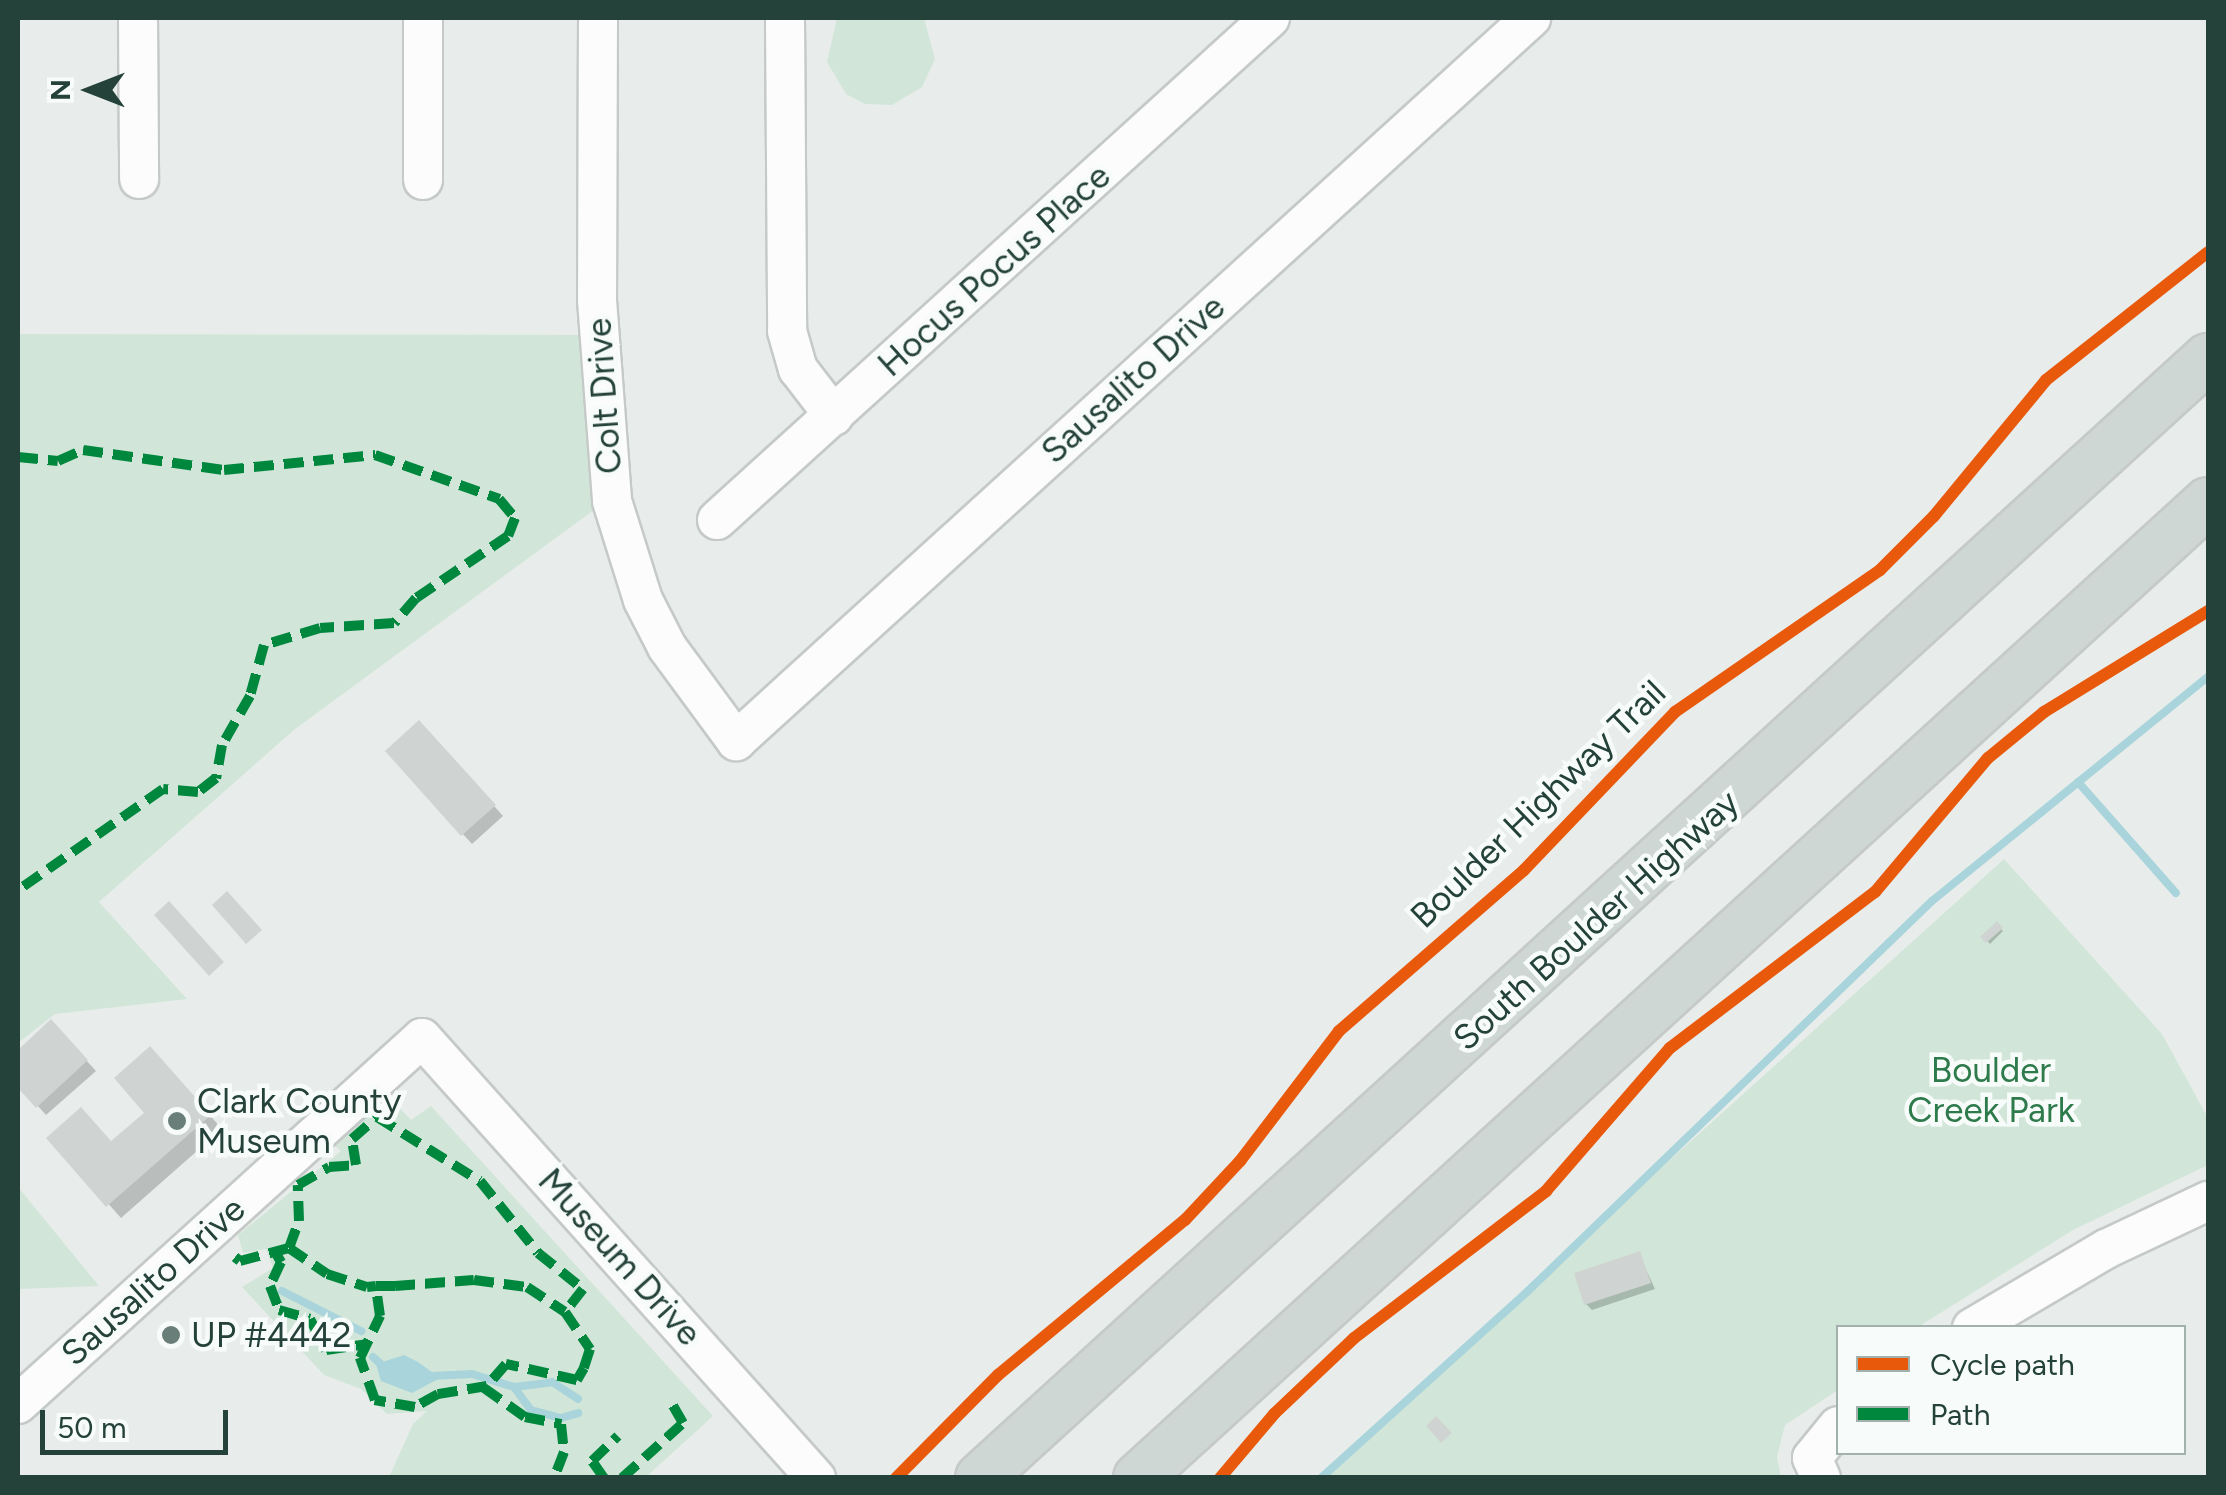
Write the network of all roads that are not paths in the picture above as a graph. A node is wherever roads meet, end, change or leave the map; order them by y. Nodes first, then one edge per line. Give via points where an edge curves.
1 (138, 18) edge
2 (423, 18) edge
3 (598, 18) edge
4 (785, 18) edge
5 (1270, 18) edge
6 (1531, 18) edge
7 (139, 179) dead end
8 (423, 180) dead end
9 (2208, 358) edge
10 (834, 416) junction
11 (2208, 502) edge
12 (717, 520) dead end
13 (736, 741) joint
14 (422, 1038) joint
15 (2208, 1201) edge
16 (1977, 1325) edge
17 (18, 1404) edge
18 (1836, 1430) edge
19 (1816, 1468) edge
20 (816, 1478) edge
21 (980, 1478) edge
22 (1138, 1478) edge

1 - 7 street
2 - 8 street
3 - 13 street, Colt Drive via 597,300 612,501 659,631
4 - 10 street via 788,330 798,369
5 - 10 street, Hocus Pocus Place
6 - 13 street, Sausalito Drive
9 - 21 main road, South Boulder Highway
10 - 12 street, Hocus Pocus Place
11 - 22 main road
14 - 17 street, Sausalito Drive
14 - 20 street, Museum Drive
15 - 16 street via 2106,1249
18 - 19 street

